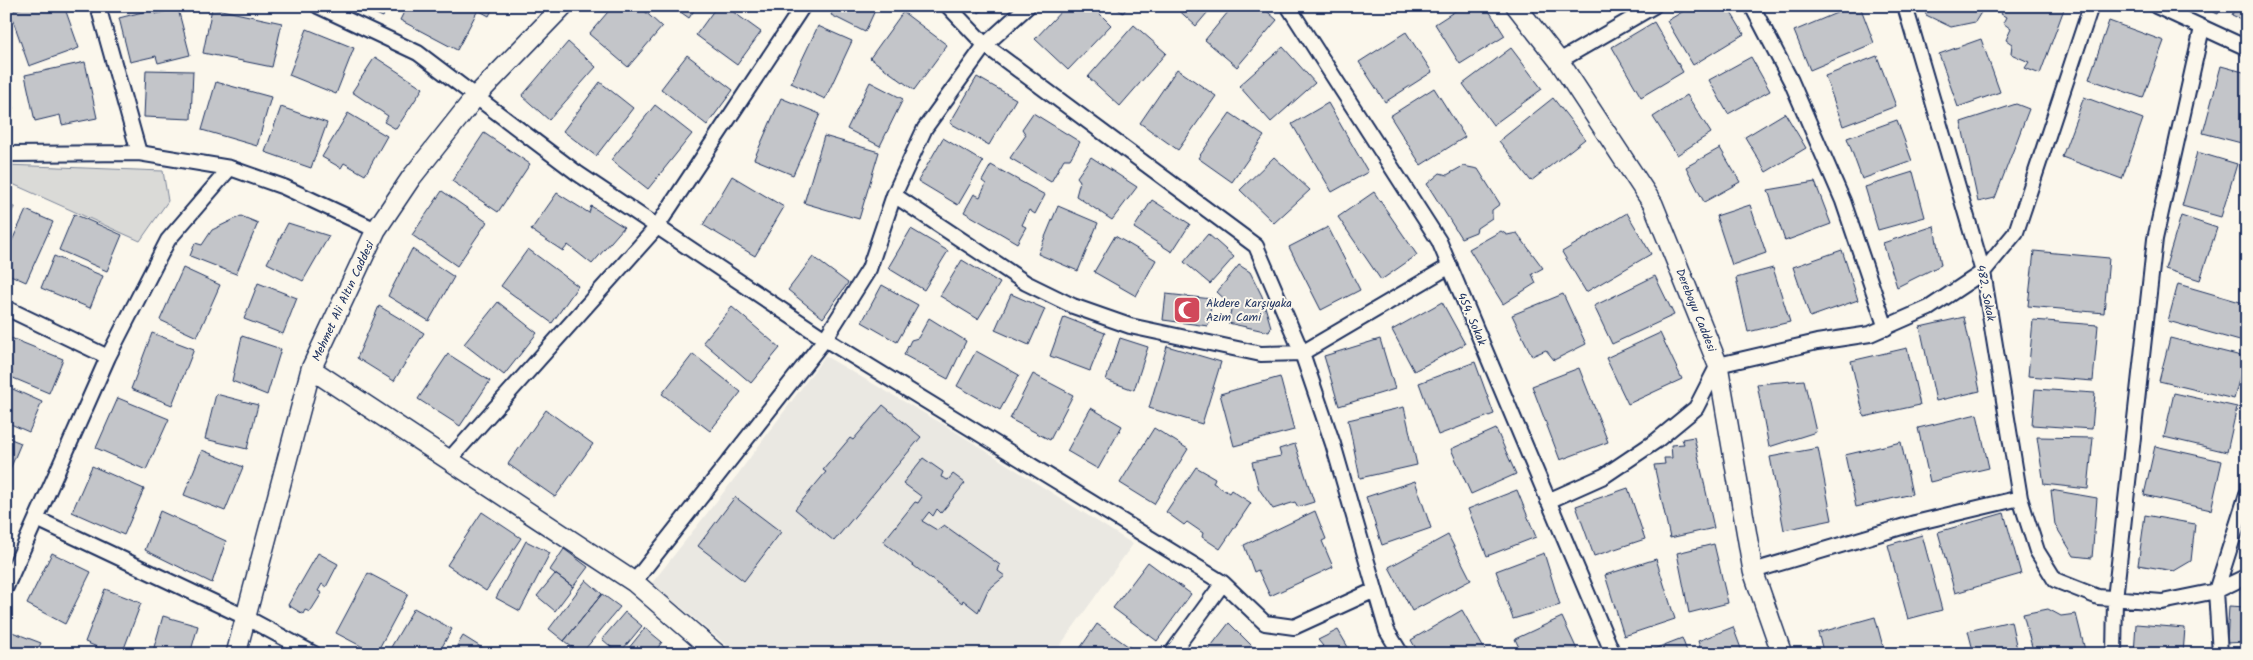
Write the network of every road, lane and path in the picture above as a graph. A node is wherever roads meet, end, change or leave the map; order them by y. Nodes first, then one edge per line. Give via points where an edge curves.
1 (98, 6) edge
2 (318, 6) edge
3 (562, 6) edge
4 (803, 6) edge
5 (948, 6) edge
6 (1028, 6) edge
7 (1288, 6) edge
8 (1516, 6) edge
9 (1654, 6) edge
10 (1752, 6) edge
11 (1905, 6) edge
12 (2090, 6) edge
13 (2156, 6) edge
14 (2202, 28) junction
15 (985, 45) junction
16 (2247, 48) edge
17 (1559, 61) junction
18 (476, 96) junction
19 (138, 153) junction
20 (6, 154) edge
21 (230, 168) junction
22 (894, 195) junction
23 (656, 228) junction
24 (376, 230) junction
25 (1450, 266) junction
26 (1983, 272) junction
27 (6, 308) edge
28 (1886, 328) junction
29 (825, 339) junction
30 (1302, 354) junction
31 (108, 357) junction
32 (1718, 365) junction
33 (311, 368) junction
34 (448, 461) junction
35 (2247, 494) edge
36 (2020, 498) junction
37 (1548, 501) junction
38 (37, 519) junction
39 (1753, 571) junction
40 (2247, 576) edge
41 (634, 582) junction
42 (1223, 583) junction
43 (6, 587) edge
44 (1375, 590) junction
45 (2216, 591) junction
46 (2114, 599) junction
47 (245, 617) junction
48 (236, 654) edge
49 (314, 654) edge
50 (717, 654) edge
51 (1171, 654) edge
52 (1401, 654) edge
53 (1613, 654) edge
54 (1782, 654) edge
55 (2114, 654) edge
56 (2220, 654) edge

1 - 19 street
2 - 18 street via 418,53
3 - 18 street, Mehmet Ali Altın Caddesi
4 - 23 street
5 - 15 street
6 - 15 street
7 - 25 street, 454. Sokak via 1439,241
8 - 17 street, Dereboyu Caddesi
9 - 17 street
10 - 28 street via 1791,81 1844,201
11 - 26 street, 482. Sokak
12 - 26 street via 2016,232
13 - 14 street
14 - 16 street
14 - 46 street via 2155,239
15 - 22 street via 925,128
15 - 30 street via 1256,246
17 - 32 street, Dereboyu Caddesi via 1653,204
18 - 23 street
18 - 24 street, Mehmet Ali Altın Caddesi via 411,178
19 - 20 street
19 - 21 street
21 - 24 street via 284,187
21 - 31 street via 168,240
22 - 29 street via 869,269
22 - 30 street via 1026,283 1073,306 1130,326 1261,354
23 - 29 street
23 - 34 street
24 - 33 street, Mehmet Ali Altın Caddesi
25 - 30 street
25 - 37 street, 454. Sokak
26 - 28 street via 1930,308
26 - 36 street, 482. Sokak
27 - 31 street
28 - 32 street
29 - 41 street
29 - 42 street
30 - 44 street via 1333,444
31 - 38 street
32 - 37 street via 1696,408 1656,441 1604,476
32 - 39 street, Dereboyu Caddesi
33 - 34 street
33 - 47 street, Mehmet Ali Altın Caddesi
34 - 41 street
35 - 45 street
36 - 39 street via 1915,523
36 - 46 street, 482. Sokak via 2037,551 2056,580 2098,598
37 - 53 street, 454. Sokak
38 - 43 street
38 - 47 street
39 - 54 street, Dereboyu Caddesi
40 - 45 street
41 - 50 street
42 - 44 street via 1264,623 1294,627
42 - 51 street
44 - 52 street via 1387,632
45 - 46 street via 2162,602
45 - 56 street
46 - 55 street
47 - 48 street, Mehmet Ali Altın Caddesi
47 - 49 street

